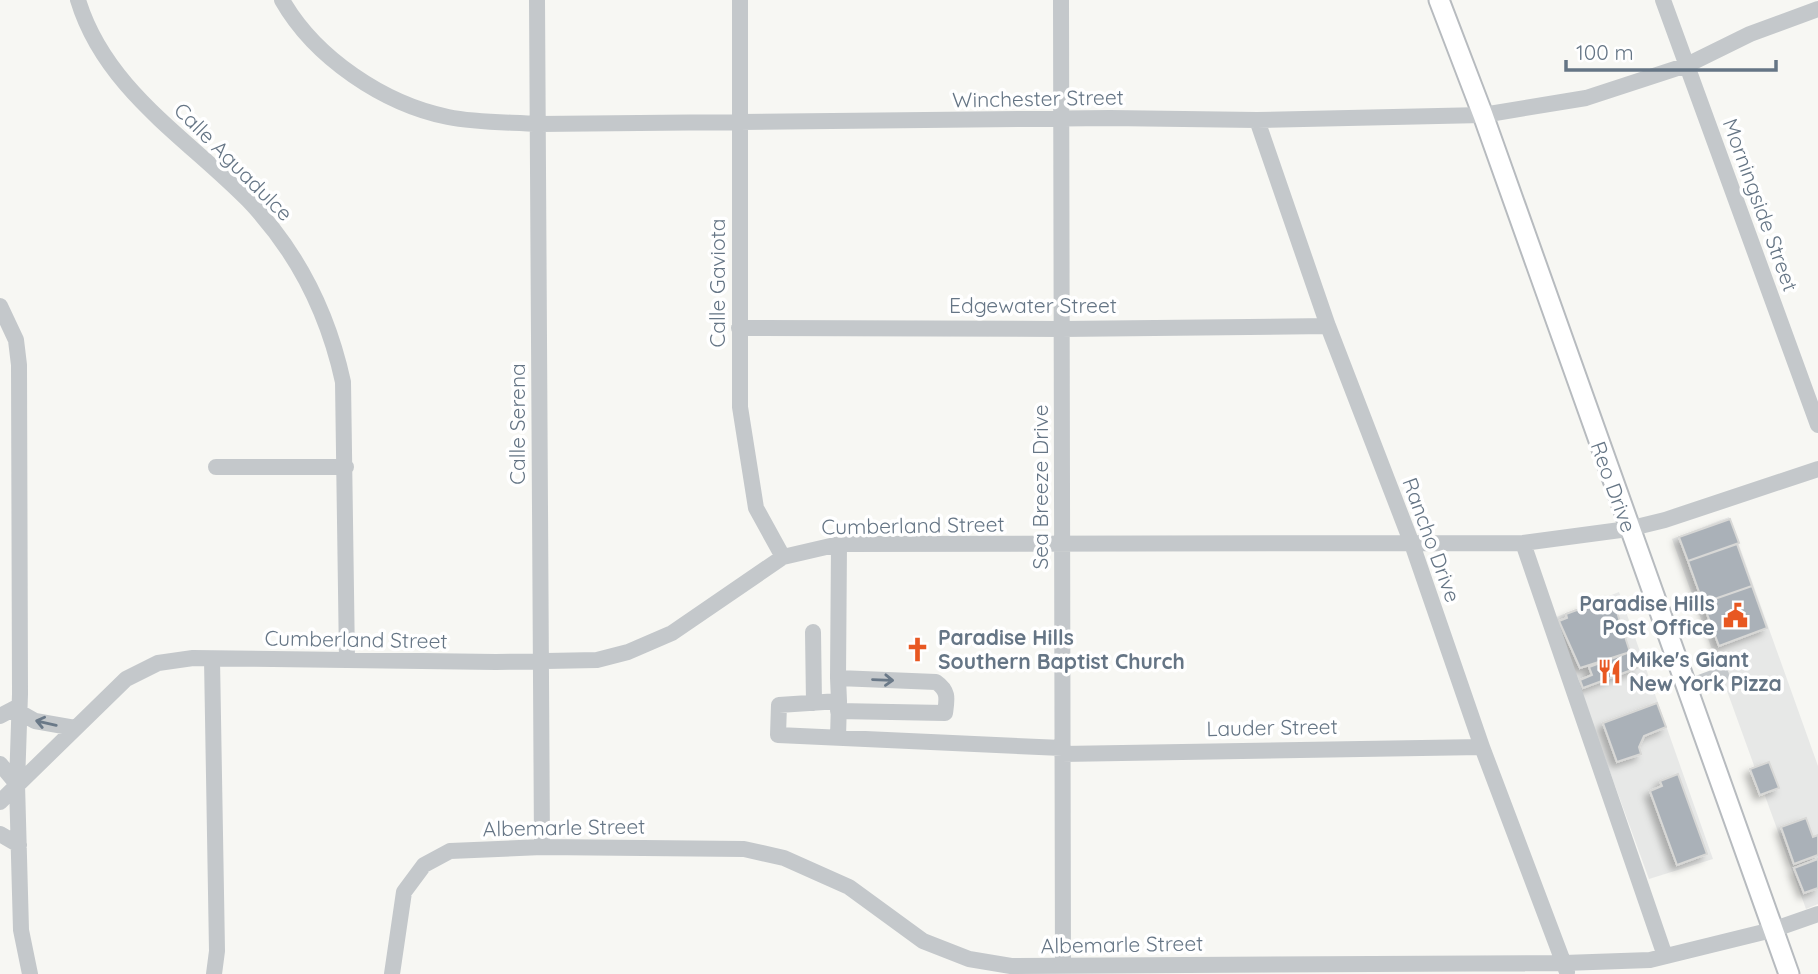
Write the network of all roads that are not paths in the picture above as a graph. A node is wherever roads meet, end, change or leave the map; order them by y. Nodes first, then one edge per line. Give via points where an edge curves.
1 (78, 0) edge
2 (282, 0) edge
3 (537, 0) edge
4 (740, 0) edge
5 (1061, 0) edge
6 (1438, 0) edge
7 (1663, 0) edge
8 (1818, 9) edge
9 (1687, 65) junction
10 (1483, 115) junction
11 (1061, 119) junction
12 (1256, 120) junction
13 (741, 122) junction
14 (539, 124) junction
15 (0, 306) edge
16 (1328, 326) junction
17 (739, 328) junction
18 (1061, 329) junction
19 (1818, 425) edge
20 (216, 467) dead end
21 (346, 467) junction
22 (1818, 469) edge
23 (1628, 529) junction
24 (1524, 543) junction
25 (839, 544) junction
26 (1412, 544) junction
27 (1062, 545) junction
28 (783, 557) junction
29 (813, 632) dead end
30 (212, 659) junction
31 (347, 660) junction
32 (540, 662) junction
33 (1721, 675) dead end
34 (838, 678) junction
35 (1686, 688) junction
36 (814, 703) junction
37 (839, 706) junction
38 (19, 709) junction
39 (945, 713) junction
40 (0, 716) edge
41 (75, 728) junction
42 (838, 738) junction
43 (958, 742) junction
44 (1482, 747) junction
45 (1062, 751) junction
46 (0, 764) edge
47 (17, 784) junction
48 (0, 802) edge
49 (0, 834) edge
50 (19, 845) junction
51 (542, 847) junction
52 (1818, 914) edge
53 (1772, 930) junction
54 (1665, 956) junction
55 (1566, 969) edge
56 (1063, 971) edge
57 (30, 974) edge
58 (214, 974) edge
59 (392, 974) edge
60 (1789, 974) edge

1 - 21 street, Calle Aguadulce via 98,50 120,82 247,200 307,280 334,338 344,382
2 - 14 street, Winchester Street via 334,59 397,100 452,118
3 - 14 street, Calle Serena
4 - 13 street, Calle Gaviota
5 - 11 street, Sea Breeze Drive
6 - 10 main road, Reo Drive
7 - 9 street, Morningside Street
8 - 9 street, Winchester Street via 1749,34
9 - 10 street, Winchester Street via 1586,97
9 - 19 street, Morningside Street
10 - 12 street, Winchester Street
10 - 23 main road, Reo Drive
11 - 12 street, Winchester Street
11 - 13 street, Winchester Street
11 - 18 street, Sea Breeze Drive
12 - 16 street, Rancho Drive
13 - 14 street, Winchester Street
13 - 17 street, Calle Gaviota
14 - 32 street, Calle Serena
15 - 38 street via 16,340 19,365
16 - 18 street, Edgewater Street
16 - 26 street, Rancho Drive
17 - 18 street, Edgewater Street
17 - 28 street, Calle Gaviota via 740,407 755,508
18 - 27 street, Sea Breeze Drive
20 - 21 street
21 - 31 street, Calle Aguadulce
22 - 23 street, Cumberland Street
23 - 24 street, Cumberland Street
23 - 35 main road, Reo Drive
24 - 26 street, Cumberland Street
24 - 54 street
25 - 27 street, Cumberland Street
25 - 28 street, Cumberland Street
25 - 34 street
26 - 27 street, Cumberland Street
26 - 44 street, Rancho Drive
27 - 45 street, Sea Breeze Drive
28 - 32 street, Cumberland Street via 672,634 597,660
29 - 36 street
30 - 31 street, Cumberland Street
30 - 41 street, Cumberland Street via 146,667 126,679
30 - 58 street via 217,789
31 - 32 street, Cumberland Street
32 - 51 street, Calle Serena
33 - 35 street
34 - 37 street
34 -> 39 street via 936,682 948,697
35 - 53 main road, Reo Drive
36 - 37 street
36 - 42 street, Lauder Street via 779,705 778,735
37 - 39 street
37 - 42 street
38 - 40 street
41 -> 38 street via 42,723
38 - 47 street
39 - 43 street via 946,724
41 - 47 street, Cumberland Street
42 - 43 street, Lauder Street
43 - 45 street, Lauder Street
44 - 45 street, Lauder Street
44 - 55 street, Rancho Drive
45 - 56 street, Sea Breeze Drive
46 - 47 street
47 - 48 street, Cumberland Street
47 - 50 street
49 - 50 street
50 - 57 street via 21,930
51 - 56 street, Albemarle Street via 753,850 828,875 915,936 949,953 999,965
51 - 59 street, Albemarle Street via 450,851 424,865 404,892
52 - 53 street, Albemarle Street
53 - 54 street, Albemarle Street
53 - 60 main road, Reo Drive
54 - 55 street, Albemarle Street
55 - 56 street, Albemarle Street

